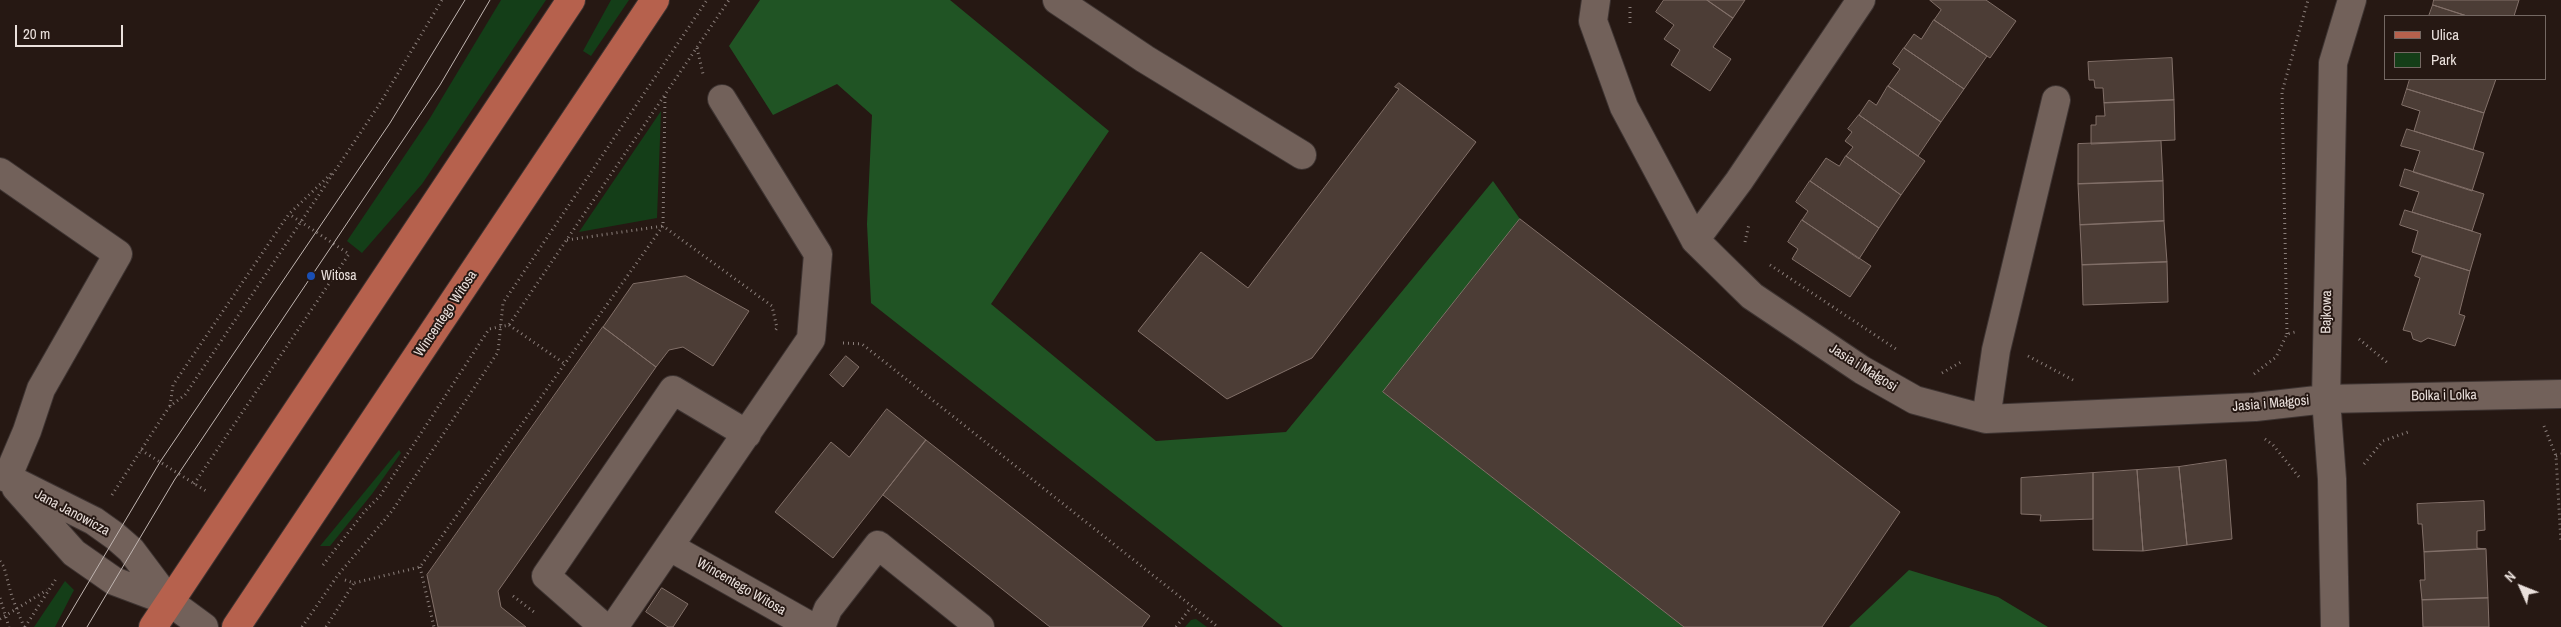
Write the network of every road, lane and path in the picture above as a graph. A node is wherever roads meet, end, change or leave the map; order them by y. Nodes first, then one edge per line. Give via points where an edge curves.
1 (442, 0) edge
2 (571, 0) edge
3 (655, 0) edge
4 (707, 0) edge
5 (729, 0) edge
6 (1057, 0) edge
7 (1596, 0) edge
8 (1861, 0) edge
9 (2308, 0) edge
10 (2352, 0) edge
11 (665, 94) junction
12 (722, 99) dead end
13 (2056, 100) dead end
14 (1302, 155) dead end
15 (337, 168) junction
16 (0, 172) edge
17 (289, 214) junction
18 (1750, 218) dead end
19 (302, 222) junction
20 (663, 226) junction
21 (566, 240) junction
22 (1695, 240) junction
23 (1752, 248) dead end
24 (1765, 260) dead end
25 (509, 325) junction
26 (500, 327) junction
27 (2301, 330) dead end
28 (2287, 334) junction
29 (772, 336) dead end
30 (2356, 336) dead end
31 (834, 343) dead end
32 (1896, 349) dead end
33 (2020, 350) dead end
34 (1968, 358) dead end
35 (565, 364) junction
36 (2392, 367) dead end
37 (1940, 374) dead end
38 (2244, 374) dead end
39 (2254, 374) junction
40 (2079, 380) dead end
41 (2254, 381) dead end
42 (2561, 394) edge
43 (2326, 400) junction
44 (169, 407) junction
45 (1986, 419) junction
46 (2413, 430) dead end
47 (747, 434) junction
48 (2258, 434) dead end
49 (141, 450) junction
50 (2561, 454) edge
51 (2361, 471) dead end
52 (4, 476) edge
53 (2301, 479) dead end
54 (194, 484) junction
55 (209, 493) dead end
56 (109, 499) dead end
57 (2561, 543) edge
58 (670, 547) junction
59 (0, 561) edge
60 (323, 565) dead end
61 (420, 567) junction
62 (60, 572) dead end
63 (345, 580) dead end
64 (354, 583) junction
65 (50, 589) junction
66 (0, 598) edge
67 (170, 602) junction
68 (1191, 607) junction
69 (17, 609) junction
70 (5, 616) junction
71 (0, 619) edge
72 (9, 627) edge
73 (24, 627) edge
74 (153, 627) edge
75 (204, 627) edge
76 (236, 627) edge
77 (302, 627) edge
78 (326, 627) edge
79 (434, 627) edge
80 (604, 627) edge
81 (614, 627) edge
82 (812, 627) edge
83 (820, 627) edge
84 (980, 627) edge
85 (1176, 627) edge
86 (1218, 627) edge
87 (2335, 627) edge

1 - 15 path
2 - 67 main road
3 - 76 main road, Wincentego Witosa
4 - 26 path via 503,303
5 - 11 path
6 - 14 street via 1145,59
7 - 22 street, Jasia i Małgosi via 1593,21 1624,108
8 - 22 street via 1739,181
9 - 28 path via 2282,92
10 - 43 street, Bajkowa via 2333,63
11 - 20 path
11 - 21 path
12 - 47 street via 818,254 811,339
13 - 45 street via 1996,350
15 - 17 path
15 - 19 path
16 - 52 street via 118,254 40,390
17 - 19 path
17 - 44 path via 173,385
18 - 23 path via 1745,243
19 - 44 path via 185,395
19 - 54 path via 349,254
20 - 21 path
20 - 29 path via 772,306 776,328
20 - 35 path
21 - 25 path
22 - 45 street, Jasia i Małgosi via 1752,296 1862,370 1915,400
24 - 32 path
25 - 26 path
25 - 35 path
26 - 60 path via 489,329 380,496
26 - 77 path via 498,352 392,511 338,575
27 - 28 path
28 - 39 path via 2276,358
30 - 36 path
31 - 68 path via 862,344
33 - 40 path via 2069,380
34 - 37 path
35 - 61 path
38 - 39 path
39 - 41 path
42 - 43 street, Bolka i Lolka
43 - 45 street, Jasia i Małgosi via 2255,407
43 - 87 street, Bajkowa via 2332,479
44 - 49 path
46 - 51 path via 2382,441
47 - 58 street
47 - 80 street via 673,390 546,576
48 - 53 path via 2273,445
49 - 54 path
49 - 56 path
50 - 57 path via 2556,456
52 - 67 street, Jana Janowicza via 94,521 115,536 131,550
52 - 67 street, Jana Janowicza via 74,553 114,581
54 - 55 path
58 - 81 street
58 - 82 street, Wincentego Witosa
59 - 69 path
61 - 64 path
61 - 79 path
62 - 65 path
63 - 64 path
64 - 78 path
65 - 69 path
65 - 73 path
66 - 70 path
67 - 74 main road
67 - 75 street
68 - 85 path
68 - 86 path
69 - 70 path
69 - 73 path
70 - 71 path
70 - 72 path
83 - 84 street via 828,609 878,545

